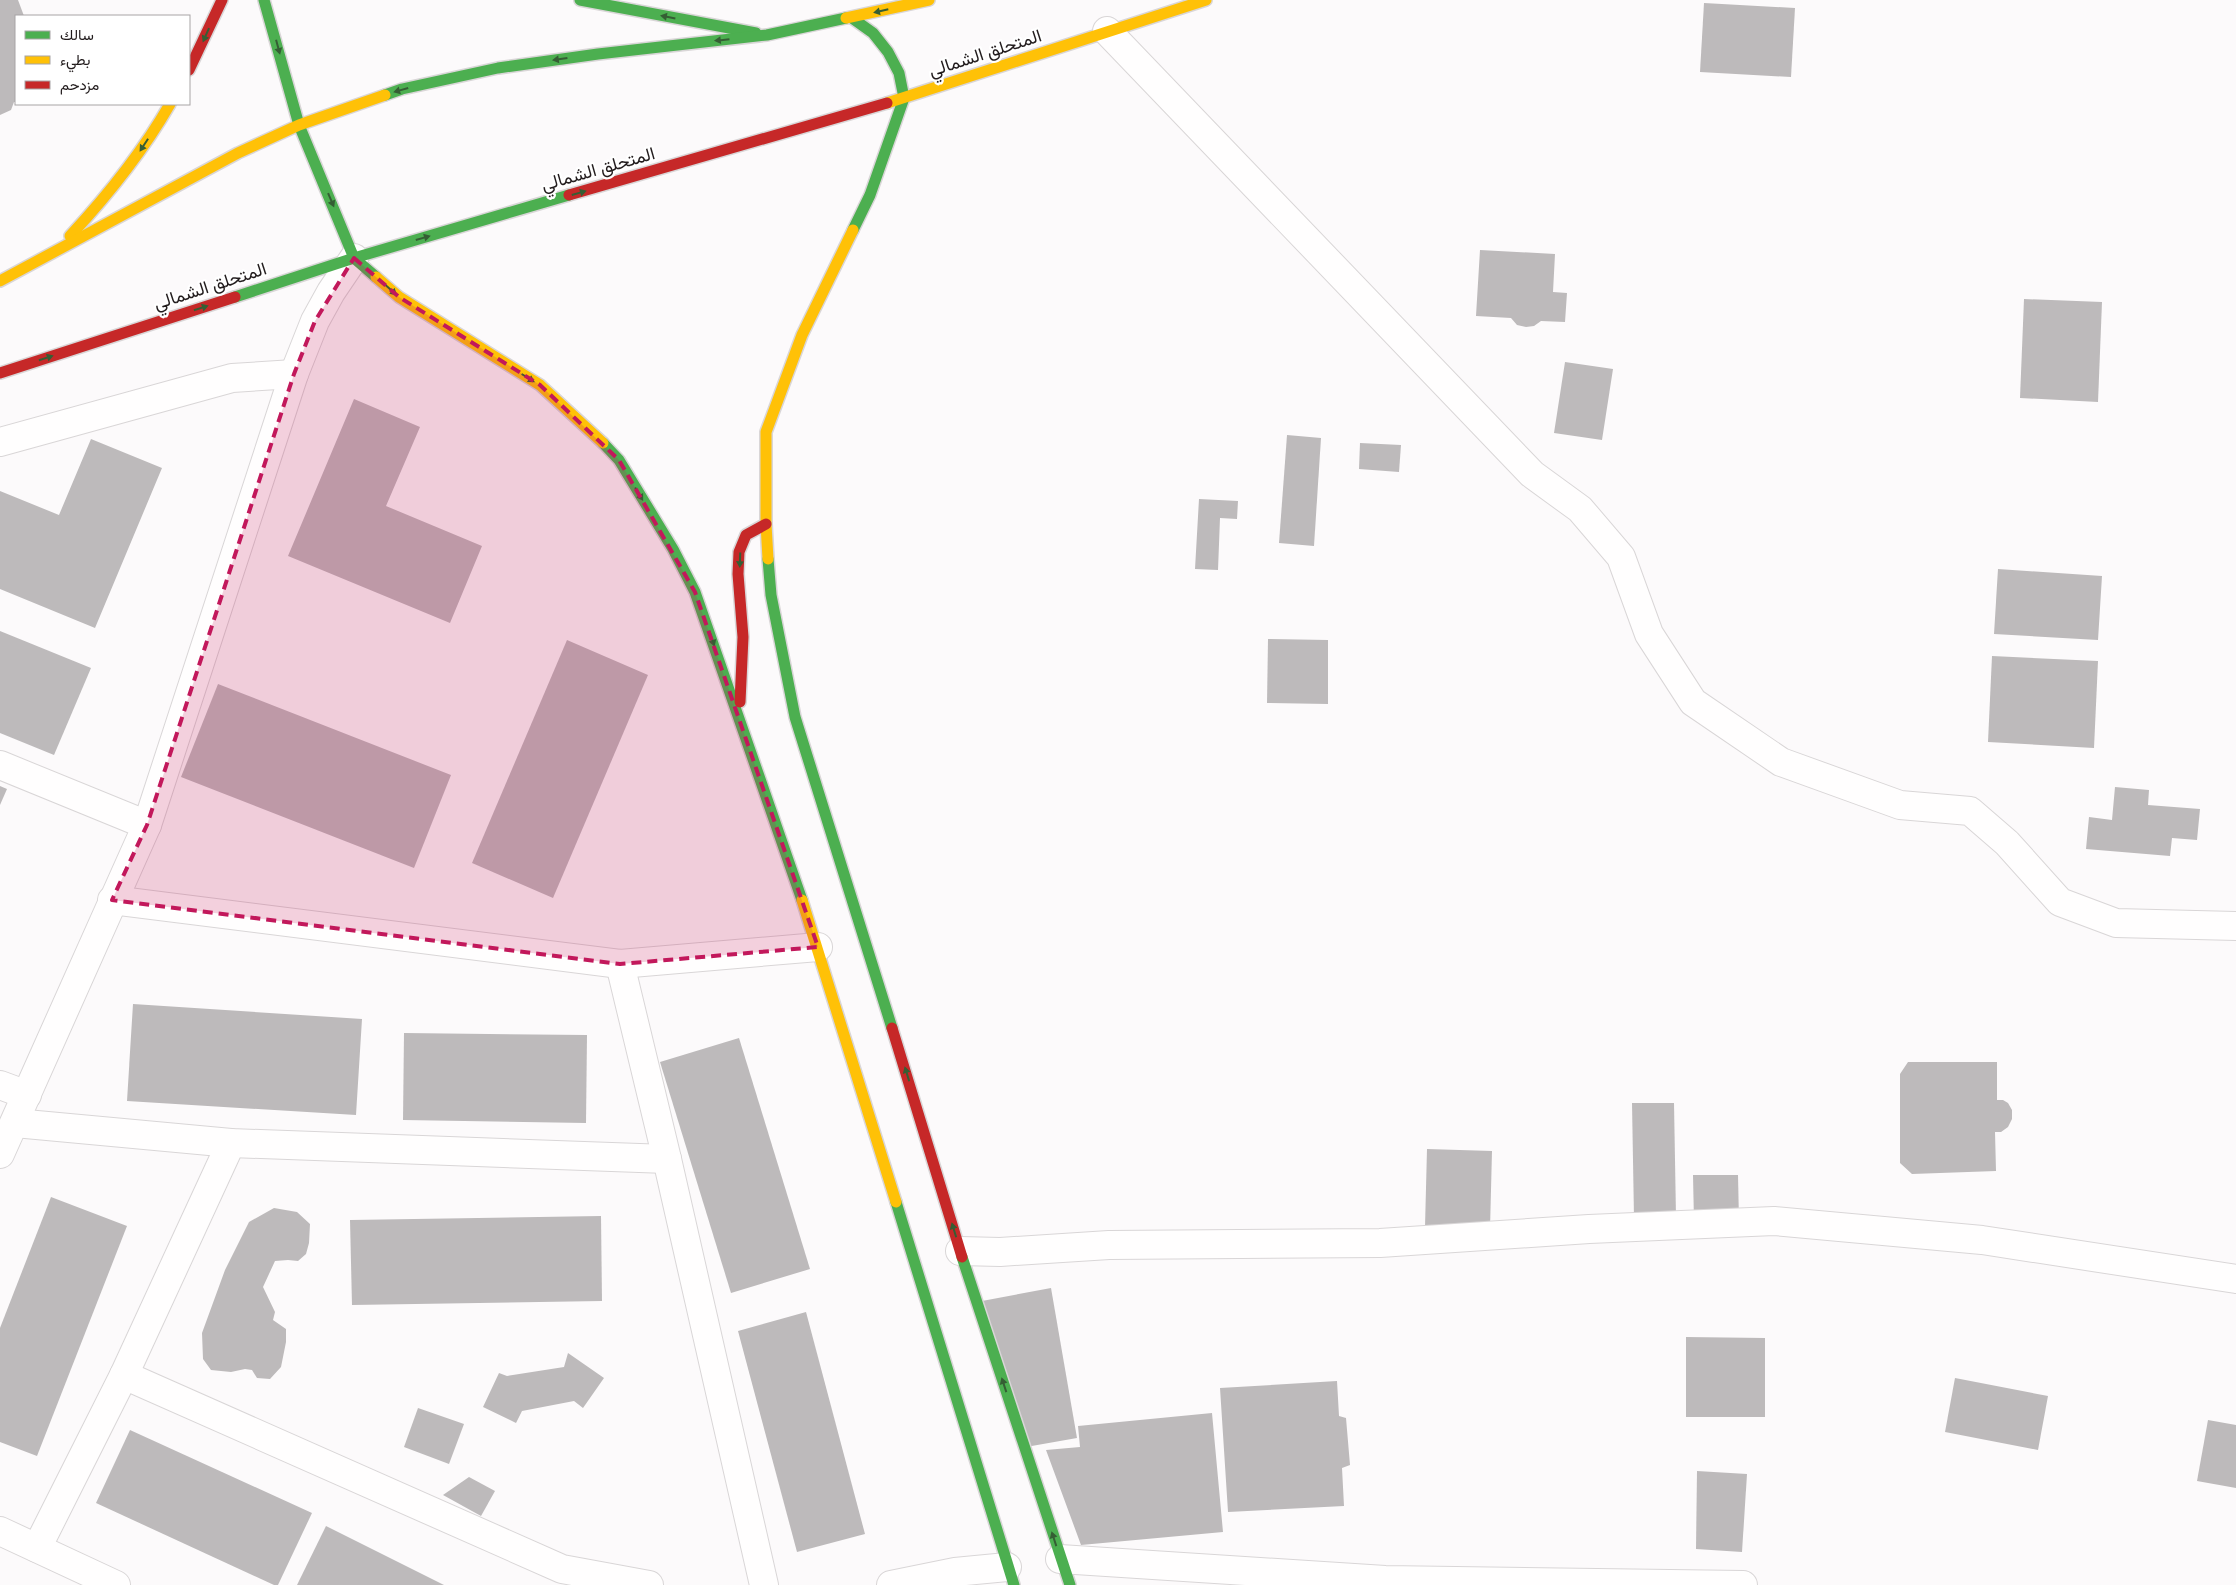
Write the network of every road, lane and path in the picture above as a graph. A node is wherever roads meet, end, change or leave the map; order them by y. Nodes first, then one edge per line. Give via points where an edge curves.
1 (222, 0) edge
2 (264, 0) edge
3 (580, 0) edge
4 (929, 0) edge
5 (1206, 0) edge
6 (852, 18) junction
7 (1107, 31) junction
8 (768, 36) junction
9 (190, 68) edge
10 (904, 98) junction
11 (169, 105) edge
12 (299, 125) junction
13 (53, 254) junction
14 (354, 258) junction
15 (0, 281) edge
16 (0, 374) edge
17 (294, 374) junction
18 (0, 442) edge
19 (766, 524) junction
20 (740, 719) junction
21 (0, 765) edge
22 (147, 825) junction
23 (112, 900) junction
24 (2236, 926) edge
25 (818, 947) junction
26 (620, 964) junction
27 (0, 1085) edge
28 (27, 1095) junction
29 (15, 1123) junction
30 (231, 1143) junction
31 (0, 1154) edge
32 (668, 1159) junction
33 (960, 1251) junction
34 (2236, 1279) edge
35 (124, 1375) junction
36 (0, 1531) edge
37 (37, 1548) junction
38 (1060, 1559) junction
39 (1011, 1576) edge
40 (1730, 1584) edge
41 (116, 1585) edge
42 (649, 1585) edge
43 (764, 1585) edge
44 (891, 1585) edge
45 (1070, 1585) edge

1 -> 9 main road
2 -> 12 main road
8 -> 3 main road
4 -> 6 main road
5 - 7 main road, المتحلق الشمالي
6 - 8 main road
6 - 10 main road via 879,38 889,52 902,82
7 - 10 main road, المتحلق الشمالي
7 - 24 street via 1532,474 1580,509 1621,557 1649,634 1693,702 1782,762 1900,805 1970,811 2007,843 2060,902 2116,923
8 -> 12 main road via 498,68 402,89
14 -> 10 main road, المتحلق الشمالي
10 - 19 main road via 870,194 802,335 766,432
11 -> 13 main road via 96,209
12 - 13 main road via 238,153
12 -> 14 main road
13 - 15 main road
16 -> 14 main road, المتحلق الشمالي
14 - 17 street via 315,321
14 -> 20 main road via 399,297 540,386 619,460 696,592
17 - 18 street via 232,378
17 - 22 street
19 -> 20 main road via 748,532 740,554 744,629
33 -> 19 main road via 795,717 771,595
20 - 25 main road
21 - 22 street
22 - 23 street
23 - 26 street
23 - 28 street
25 - 26 street
25 - 39 main road
26 - 32 street
27 - 28 street
28 - 29 street
29 - 30 street
29 - 31 street
30 - 32 street
30 - 35 street
32 - 43 street
33 - 34 street via 1000,1252 1110,1245 1380,1243 1774,1221 1982,1240
38 -> 33 main road
35 - 37 street
35 - 42 street via 562,1569
36 - 37 street
37 - 41 street
38 - 40 street via 1385,1580
38 - 45 main road
39 - 44 street via 955,1572

